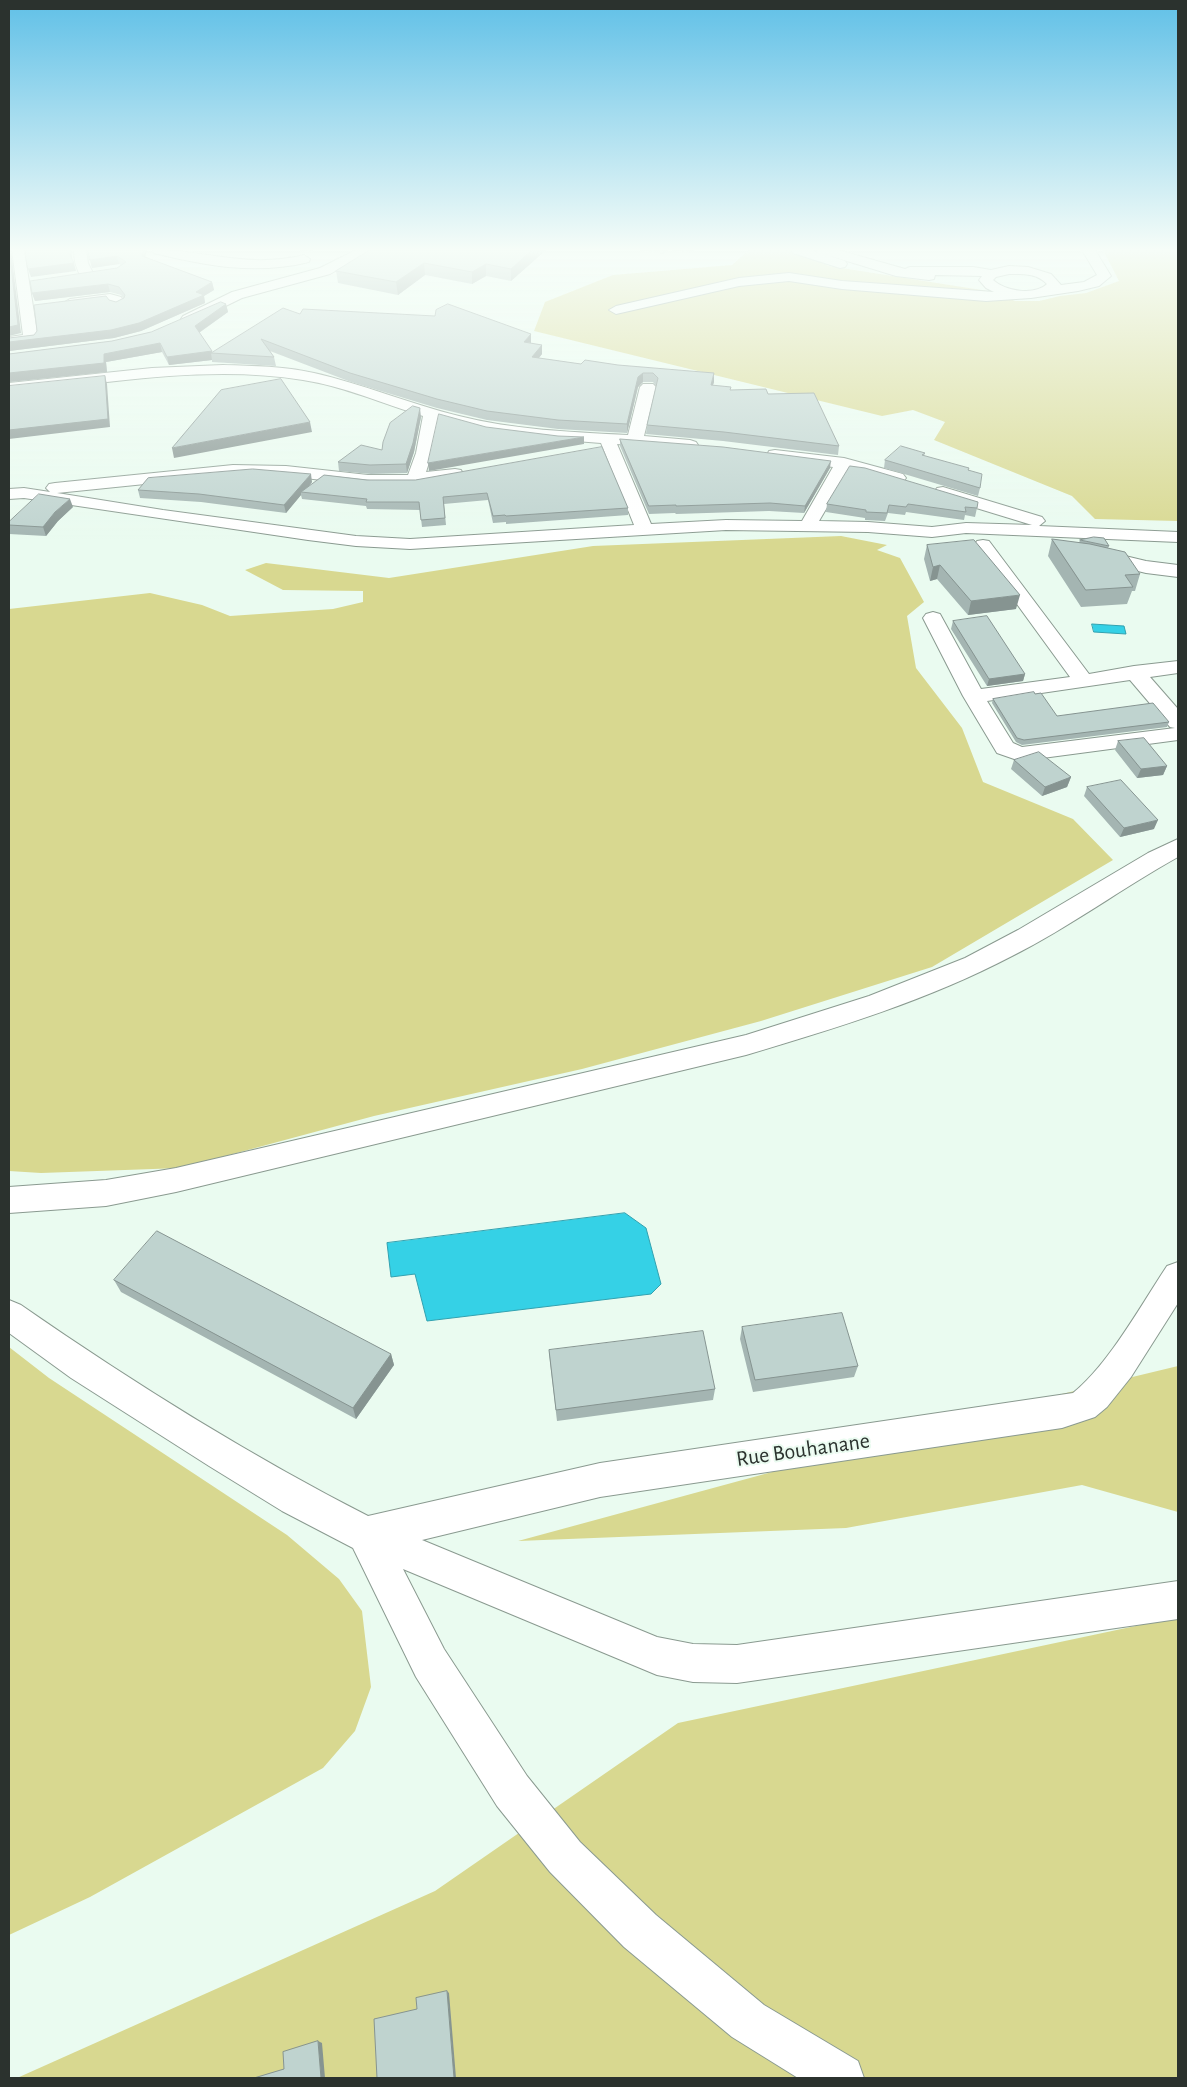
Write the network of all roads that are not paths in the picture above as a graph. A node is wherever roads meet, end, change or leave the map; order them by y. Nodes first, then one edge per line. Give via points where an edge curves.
1 (648, 387) edge
2 (9, 388) edge
3 (431, 413) junction
4 (635, 440) junction
5 (609, 443) junction
6 (707, 447) edge
7 (569, 453) edge
8 (761, 454) edge
9 (844, 463) junction
10 (472, 471) edge
11 (415, 480) junction
12 (17, 493) edge
13 (808, 525) junction
14 (644, 528) junction
15 (932, 532) junction
16 (1073, 532) junction
17 (1178, 537) edge
18 (983, 545) junction
19 (1046, 549) dead end
20 (1078, 552) edge
21 (1178, 571) edge
22 (933, 618) dead end
23 (1178, 667) edge
24 (1134, 672) junction
25 (1084, 681) junction
26 (974, 696) junction
27 (1178, 722) edge
28 (1178, 734) edge
29 (1178, 847) edge
30 (43, 1198) junction
31 (9, 1200) edge
32 (9, 1214) edge
33 (1178, 1276) edge
34 (10, 1312) edge
35 (366, 1534) junction
36 (1178, 1600) edge
37 (841, 2078) edge

1 - 4 street
2 - 3 street via 231,369 316,378
3 - 5 street via 487,427
3 - 11 street
4 - 5 street
4 - 6 street
5 - 7 street
5 - 14 street
8 - 9 street
9 - 13 street
9 - 16 street
10 - 11 street
11 - 12 street via 368,480 286,471 240,470
12 - 14 street via 356,541 410,544
13 - 14 street
13 - 15 street
15 - 16 street via 966,528
15 - 18 street via 955,541
16 - 17 street
18 - 19 street
18 - 25 street
20 - 21 street
22 - 26 street
23 - 24 street
24 - 25 street
24 - 27 street
25 - 26 street
26 - 28 street via 1005,748 1020,754
29 - 30 street via 1005,949 943,978 835,1019 746,1045 236,1167 106,1193
30 - 31 street
30 - 32 street
33 - 35 street, Rue Bouhanane via 1119,1366 1083,1406 1062,1412 600,1480
34 - 35 street via 83,1367 220,1454 295,1498
35 - 36 street via 648,1652 693,1663 737,1664
35 - 37 street via 430,1663 512,1791 565,1857 640,1931 748,2021

